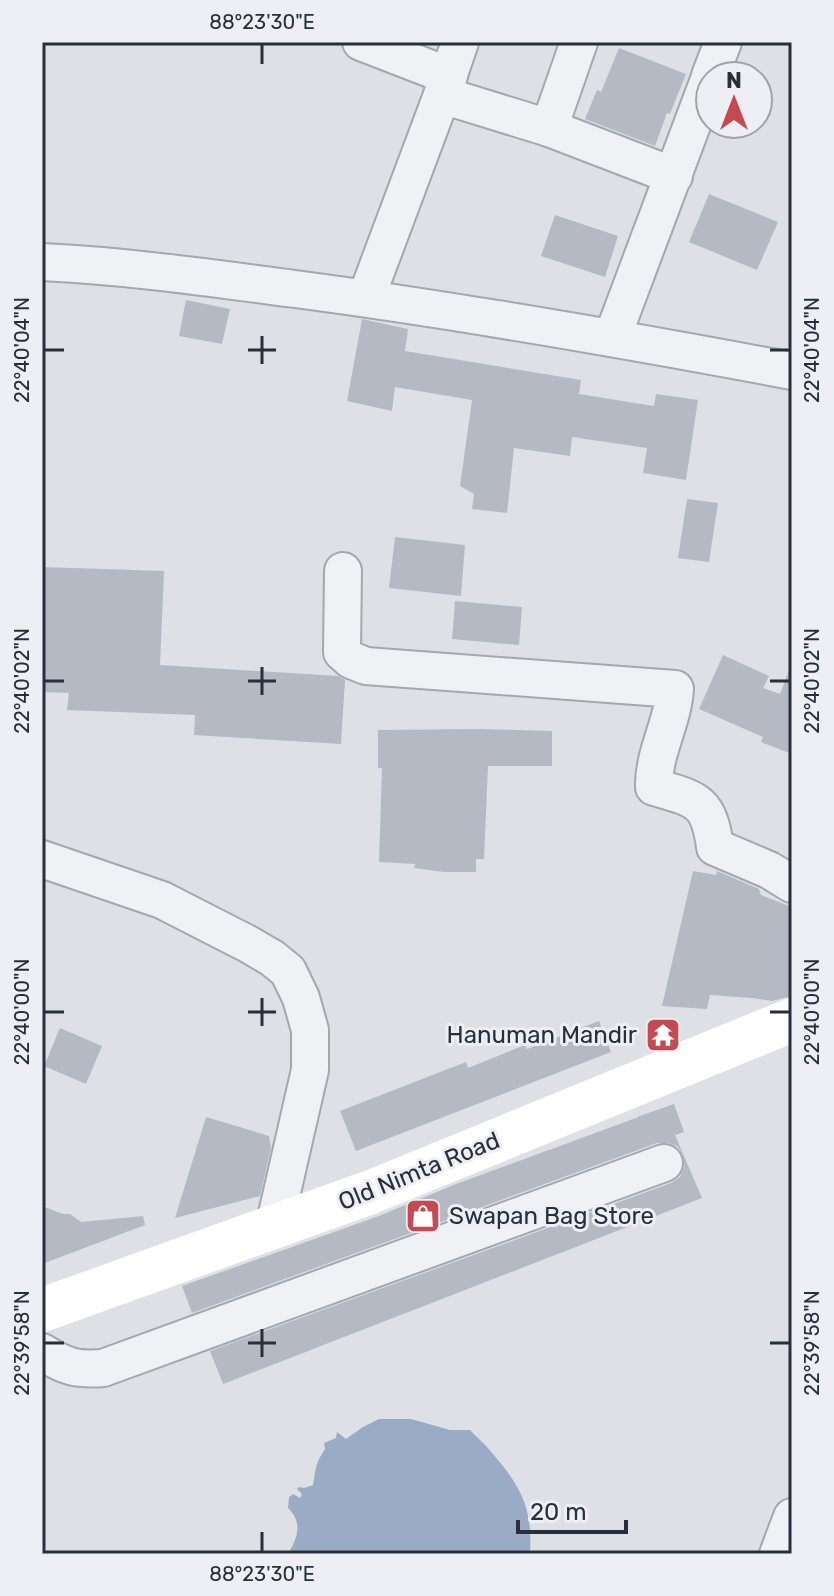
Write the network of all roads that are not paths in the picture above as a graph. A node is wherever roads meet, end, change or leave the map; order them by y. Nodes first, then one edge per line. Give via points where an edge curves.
1 (361, 42) edge
2 (579, 42) edge
3 (450, 71) edge
4 (694, 120) edge
5 (549, 128) junction
6 (674, 176) junction
7 (42, 262) edge
8 (366, 298) junction
9 (612, 338) junction
10 (792, 371) edge
11 (343, 571) dead end
12 (42, 859) edge
13 (792, 884) edge
14 (792, 1020) edge
15 (664, 1163) dead end
16 (274, 1227) junction
17 (42, 1310) edge
18 (42, 1352) edge
19 (792, 1517) edge
20 (778, 1554) edge

1 - 3 street
2 - 5 street
3 - 5 street
3 - 8 street
4 - 6 street
5 - 6 street
6 - 9 street
7 - 8 street via 153,270
8 - 9 street
9 - 10 street
11 - 13 street via 342,652 366,666 675,689 654,787 690,797 702,807 712,823 715,847
12 - 16 street via 162,900 288,971 310,1030 310,1070
14 - 16 street, Old Nimta Road
15 - 18 street via 103,1368 81,1369
16 - 17 street, Old Nimta Road
19 - 20 street

